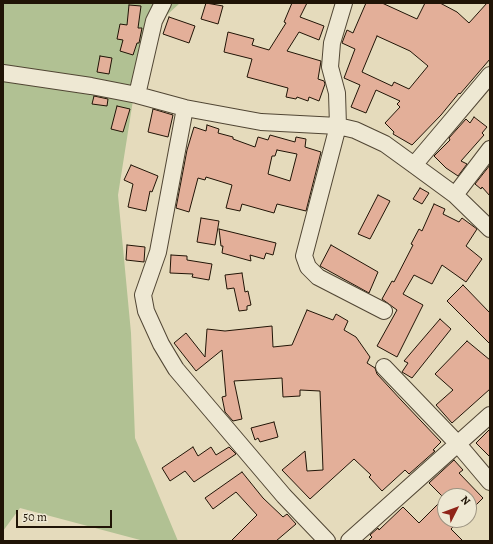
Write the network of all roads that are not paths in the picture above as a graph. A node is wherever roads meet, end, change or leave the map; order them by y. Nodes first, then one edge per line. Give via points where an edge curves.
1 (163, 3) edge
2 (344, 3) edge
3 (3, 72) edge
4 (490, 75) edge
5 (137, 95) junction
6 (185, 108) junction
7 (338, 126) junction
8 (490, 149) edge
9 (414, 165) junction
10 (455, 195) junction
11 (490, 229) edge
12 (384, 311) dead end
13 (384, 367) dead end
14 (490, 415) edge
15 (457, 443) junction
16 (490, 482) edge
17 (326, 541) edge
18 (349, 541) edge

1 - 5 street via 154,21
2 - 7 street via 332,42 330,67 336,93
3 - 5 street
4 - 9 street
5 - 6 street
6 - 7 street via 261,122
6 - 17 street via 158,252 143,295 146,311 176,369 284,496
7 - 9 street via 355,130 385,144
7 - 12 street via 304,256 308,267 318,277
8 - 10 street
9 - 10 street
10 - 11 street
13 - 15 street
14 - 15 street
15 - 16 street
15 - 18 street

